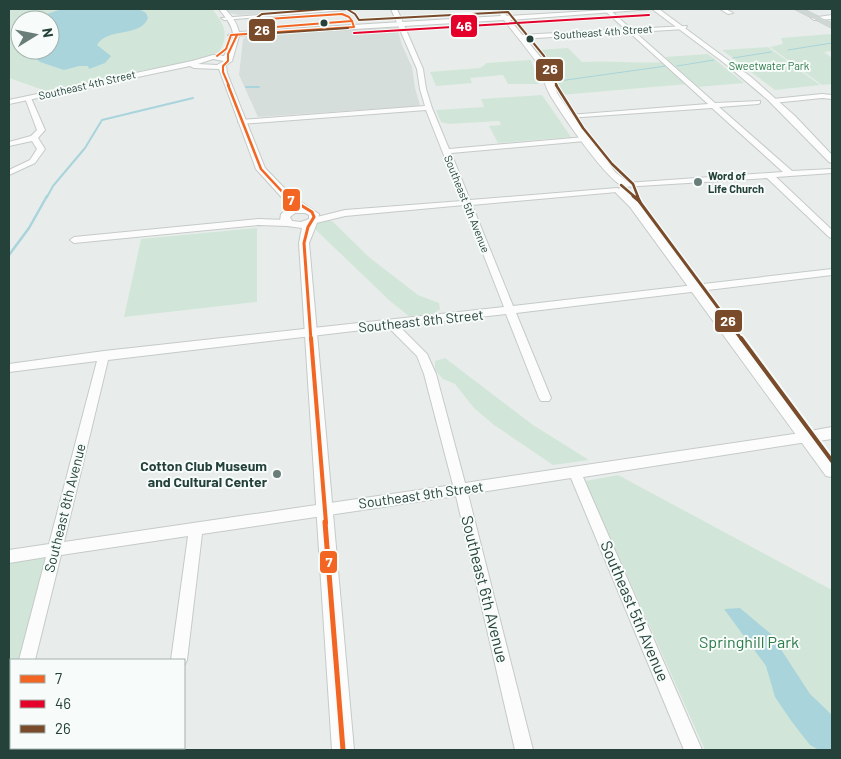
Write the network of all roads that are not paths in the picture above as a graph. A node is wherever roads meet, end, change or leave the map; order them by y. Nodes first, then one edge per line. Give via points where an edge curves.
1 (215, 9) edge
2 (222, 9) edge
3 (341, 9) edge
4 (354, 9) edge
5 (394, 9) edge
6 (498, 9) edge
7 (626, 9) edge
8 (649, 9) edge
9 (655, 9) edge
10 (661, 9) edge
11 (723, 9) edge
12 (798, 9) edge
13 (607, 10) edge
14 (581, 12) joint
15 (730, 13) dead end
16 (227, 17) junction
17 (505, 17) junction
18 (832, 17) edge
19 (814, 18) junction
20 (672, 19) junction
21 (401, 24) junction
22 (832, 26) edge
23 (682, 27) junction
24 (629, 30) junction
25 (832, 31) edge
26 (234, 35) junction
27 (522, 37) junction
28 (216, 57) junction
29 (225, 62) junction
30 (206, 65) junction
31 (832, 97) edge
32 (28, 98) junction
33 (775, 100) junction
34 (9, 102) edge
35 (758, 102) dead end
36 (715, 106) junction
37 (429, 108) junction
38 (569, 117) junction
39 (240, 118) junction
40 (34, 138) junction
41 (585, 138) junction
42 (9, 144) edge
43 (832, 148) edge
44 (446, 151) junction
45 (832, 160) edge
46 (832, 171) edge
47 (9, 173) edge
48 (789, 173) junction
49 (768, 174) junction
50 (622, 188) junction
51 (288, 198) junction
52 (467, 202) junction
53 (310, 216) junction
54 (289, 219) junction
55 (832, 235) edge
56 (74, 240) dead end
57 (304, 243) junction
58 (832, 272) edge
59 (697, 289) junction
60 (510, 311) junction
61 (391, 324) junction
62 (310, 332) junction
63 (104, 355) junction
64 (9, 368) edge
65 (545, 398) dead end
66 (832, 433) edge
67 (807, 437) junction
68 (832, 471) edge
69 (575, 473) junction
70 (461, 490) junction
71 (325, 508) junction
72 (196, 529) junction
73 (54, 549) junction
74 (9, 556) edge
75 (27, 659) edge
76 (180, 659) edge
77 (343, 750) edge
78 (524, 750) edge
79 (693, 750) edge

1 - 16 street
2 - 16 street
3 - 4 street
3 - 16 street
5 - 21 street, Southeast 5th Avenue
6 - 17 street
7 - 8 street
7 - 13 street
9 - 20 street
10 - 20 street
11 - 15 street
12 - 19 main road
13 - 14 street
13 - 24 street
14 - 17 street
16 - 26 street via 235,25
17 - 21 street
17 - 27 street
18 - 19 street
19 - 22 main road
19 - 25 main road
20 - 23 street
21 - 26 street
21 - 37 street, Southeast 5th Avenue via 420,69
23 - 24 street, Southeast 4th Street
23 - 33 street
24 - 27 street, Southeast 4th Street
24 - 36 street
26 - 28 street via 226,49
26 - 29 street
27 - 38 street via 544,67 553,93
28 - 29 street
28 - 30 street
29 - 30 street
29 - 39 street via 223,72
30 - 32 street, Southeast 4th Street via 165,68
30 - 39 street via 215,74 230,109
31 - 33 street
32 - 34 street, Southeast 4th Street
32 - 40 street via 41,130
33 - 43 street
33 - 45 street
35 - 36 street
36 - 38 street
36 - 48 street
37 - 39 street
37 - 44 street, Southeast 5th Avenue
38 - 41 street
39 - 51 street via 261,169
40 - 42 street
40 - 47 street via 41,149 39,156
41 - 44 street
41 - 50 street
44 - 52 street, Southeast 5th Avenue
46 - 48 street
48 - 49 street
49 - 50 street
49 - 55 street
50 - 52 street
50 - 59 street
51 - 53 street
51 - 54 street
52 - 53 street
52 - 60 street, Southeast 5th Avenue
53 - 54 street
53 - 54 street via 297,209
53 - 57 street
54 - 56 street
54 - 57 street
57 - 62 street
58 - 59 street, Southeast 8th Street
59 - 60 street, Southeast 8th Street
59 - 67 street
60 - 61 street, Southeast 8th Street
60 - 65 street, Southeast 5th Avenue
61 - 62 street, Southeast 8th Street
61 - 70 street, Southeast 6th Avenue via 422,354 425,361
62 - 63 street, Southeast 8th Street
62 - 71 street
63 - 64 street, Southeast 8th Street
63 - 73 street, Southeast 8th Avenue
66 - 67 street, Southeast 9th Street
67 - 68 street
67 - 69 street, Southeast 9th Street
69 - 70 street, Southeast 9th Street
69 - 79 street, Southeast 5th Avenue
70 - 71 street, Southeast 9th Street
70 - 78 street, Southeast 6th Avenue
71 - 72 street, Southeast 9th Street
71 - 77 street
72 - 73 street, Southeast 9th Street
72 - 76 street
73 - 74 street, Southeast 9th Street
73 - 75 street, Southeast 8th Avenue

